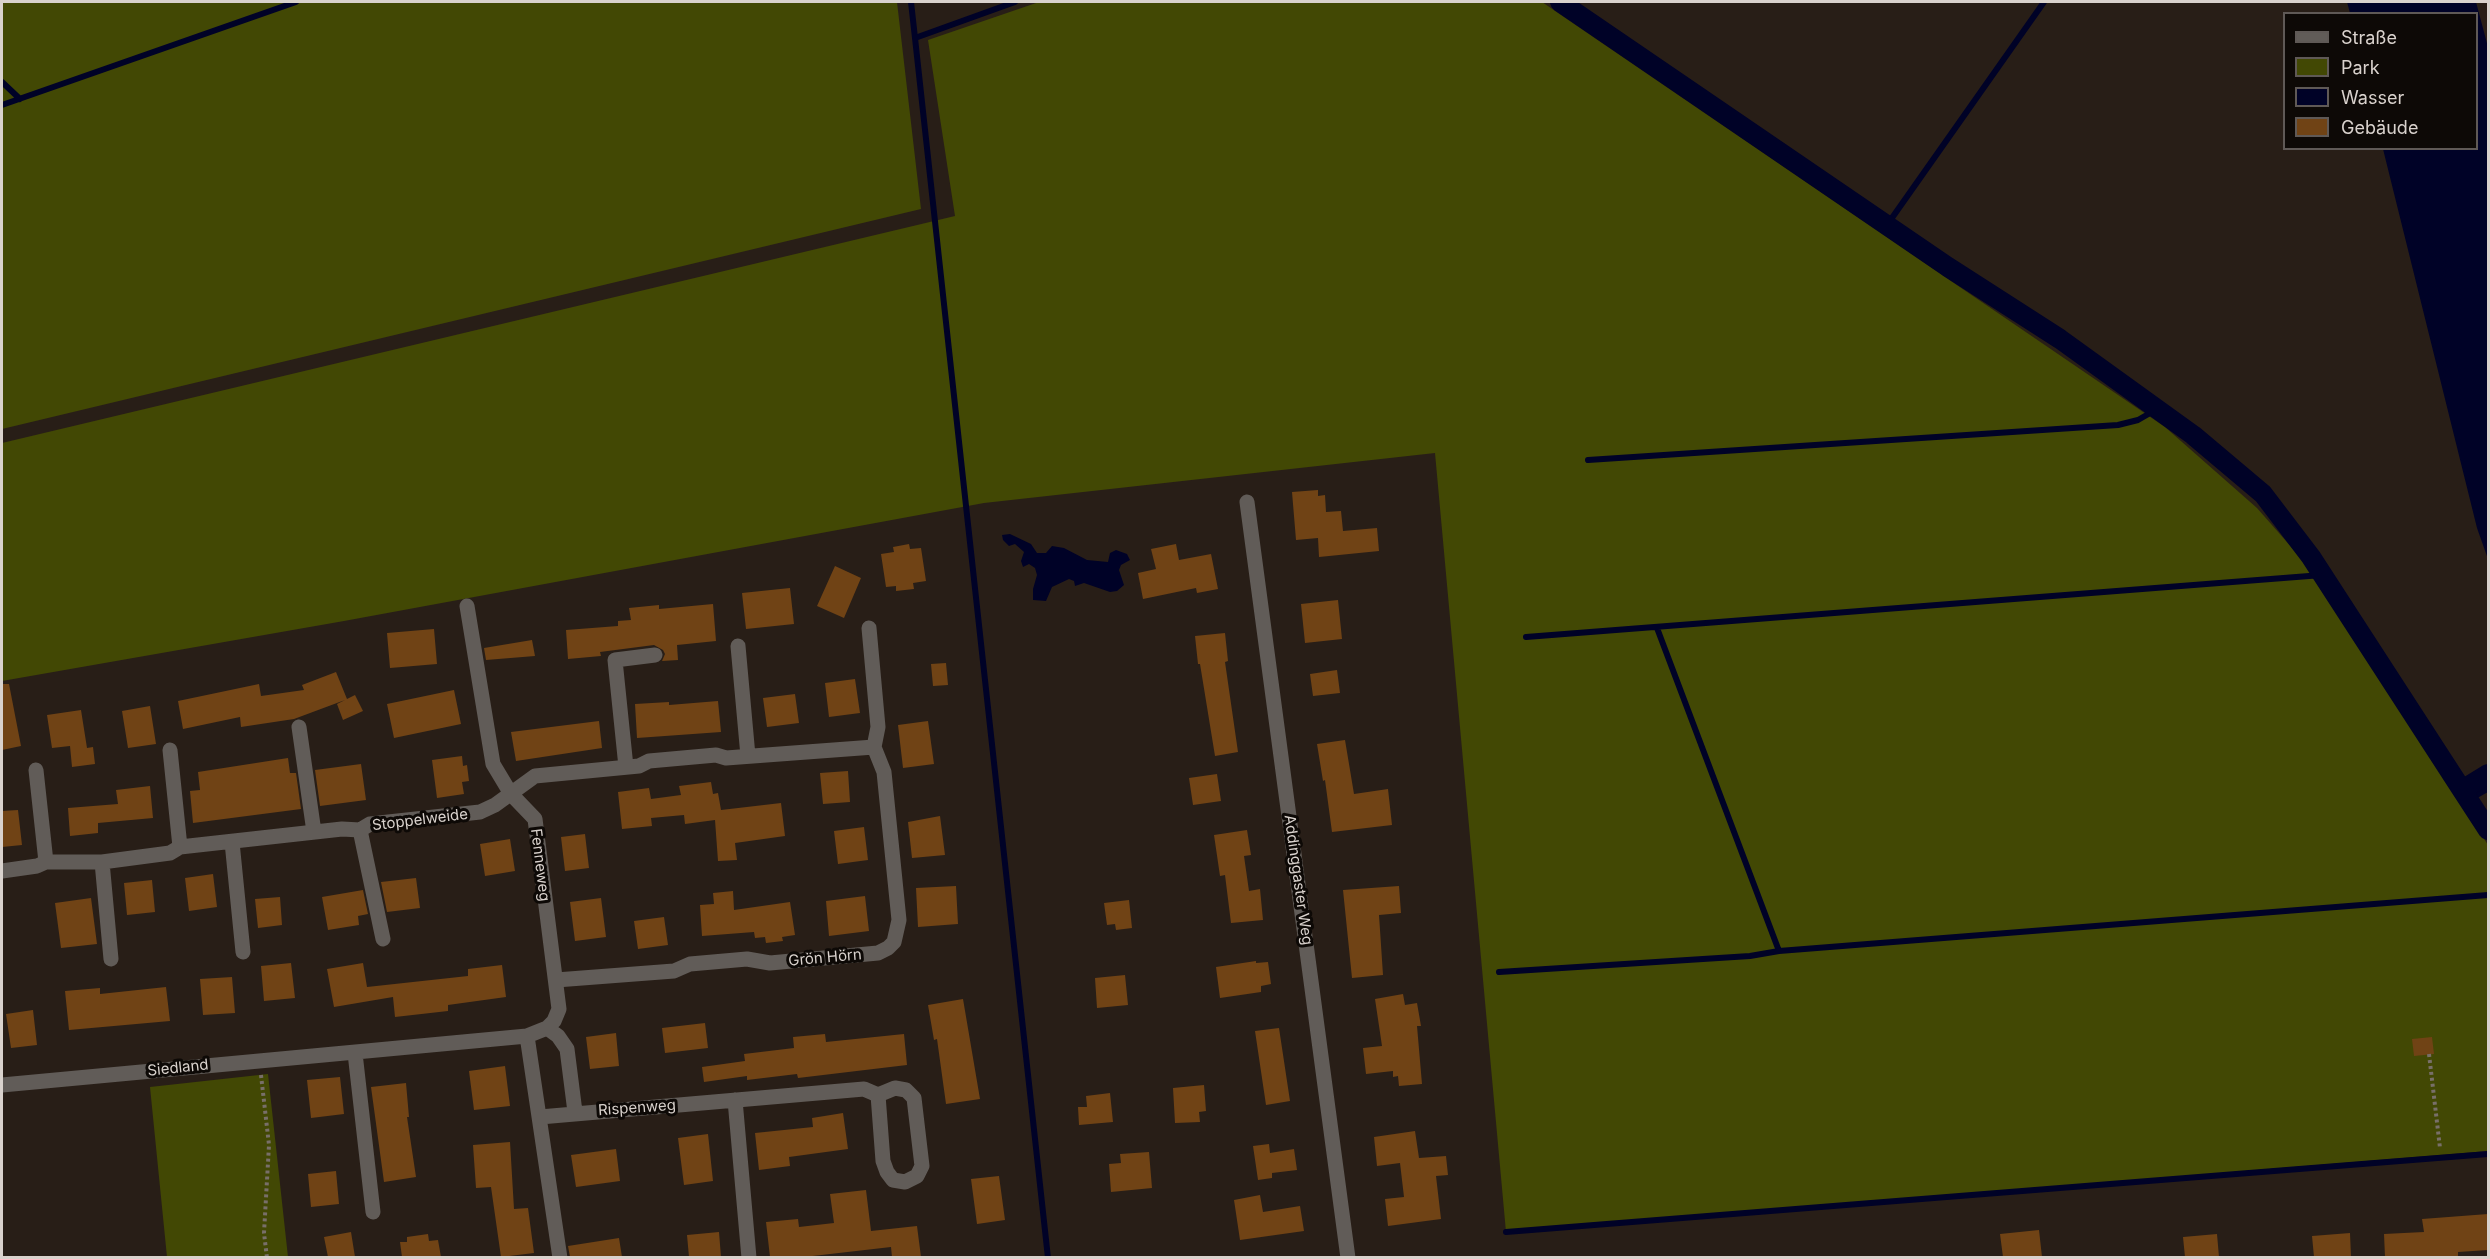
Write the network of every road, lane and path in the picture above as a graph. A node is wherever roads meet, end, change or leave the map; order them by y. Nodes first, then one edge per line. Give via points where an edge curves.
1 (1247, 502) dead end
2 (467, 606) dead end
3 (869, 628) dead end
4 (738, 646) dead end
5 (656, 655) dead end
6 (299, 727) dead end
7 (874, 747) junction
8 (170, 750) dead end
9 (748, 756) junction
10 (626, 767) junction
11 (36, 770) dead end
12 (511, 794) junction
13 (360, 830) junction
14 (314, 832) junction
15 (232, 842) junction
16 (180, 847) junction
17 (46, 862) junction
18 (102, 862) junction
19 (2, 871) edge
20 (383, 939) dead end
21 (243, 952) dead end
22 (111, 959) dead end
23 (555, 980) junction
24 (547, 1028) junction
25 (527, 1036) junction
26 (354, 1053) junction
27 (2429, 1054) dead end
28 (259, 1060) junction
29 (2, 1085) edge
30 (878, 1095) junction
31 (735, 1100) junction
32 (575, 1112) junction
33 (540, 1117) junction
34 (2440, 1148) dead end
35 (373, 1212) dead end
36 (267, 1257) edge
37 (560, 1257) edge
38 (749, 1257) edge
39 (1348, 1257) edge

1 - 39 street, Addinggaster Weg
2 - 12 street, Fenneweg via 493,764
3 - 7 street, Grön Hörn via 879,727
4 - 9 street
5 - 10 street via 615,660
6 - 14 street
7 - 9 street
7 - 23 street, Grön Hörn via 884,772 899,920 894,942 888,948 878,953 770,963 747,959 690,964 674,971
8 - 16 street
9 - 10 street via 649,761
10 - 12 street via 535,776
11 - 17 street
12 - 13 street, Stoppelweide via 480,812 370,824
12 - 23 street, Fenneweg via 535,819
13 - 14 street, Stoppelweide
13 - 20 street, Stoppelweide
14 - 15 street, Stoppelweide
15 - 16 street, Stoppelweide
15 - 21 street
16 - 18 street, Stoppelweide via 170,853
17 - 18 street, Stoppelweide
17 - 19 street, Stoppelweide
18 - 22 street
23 - 24 street, Fenneweg via 559,1010
24 - 25 street, Siedland
24 - 32 street via 567,1048
25 - 26 street, Siedland
25 - 33 street
26 - 28 street, Siedland
26 - 35 street
27 - 34 path
28 - 29 street, Siedland
28 - 36 path via 269,1145 264,1233
30 - 30 street, Rispenweg via 883,1161 893,1180 905,1182 916,1176 922,1166 914,1098 906,1090 895,1088
30 - 31 street, Rispenweg via 864,1089
31 - 32 street, Rispenweg
31 - 38 street
32 - 33 street, Rispenweg
33 - 37 street

